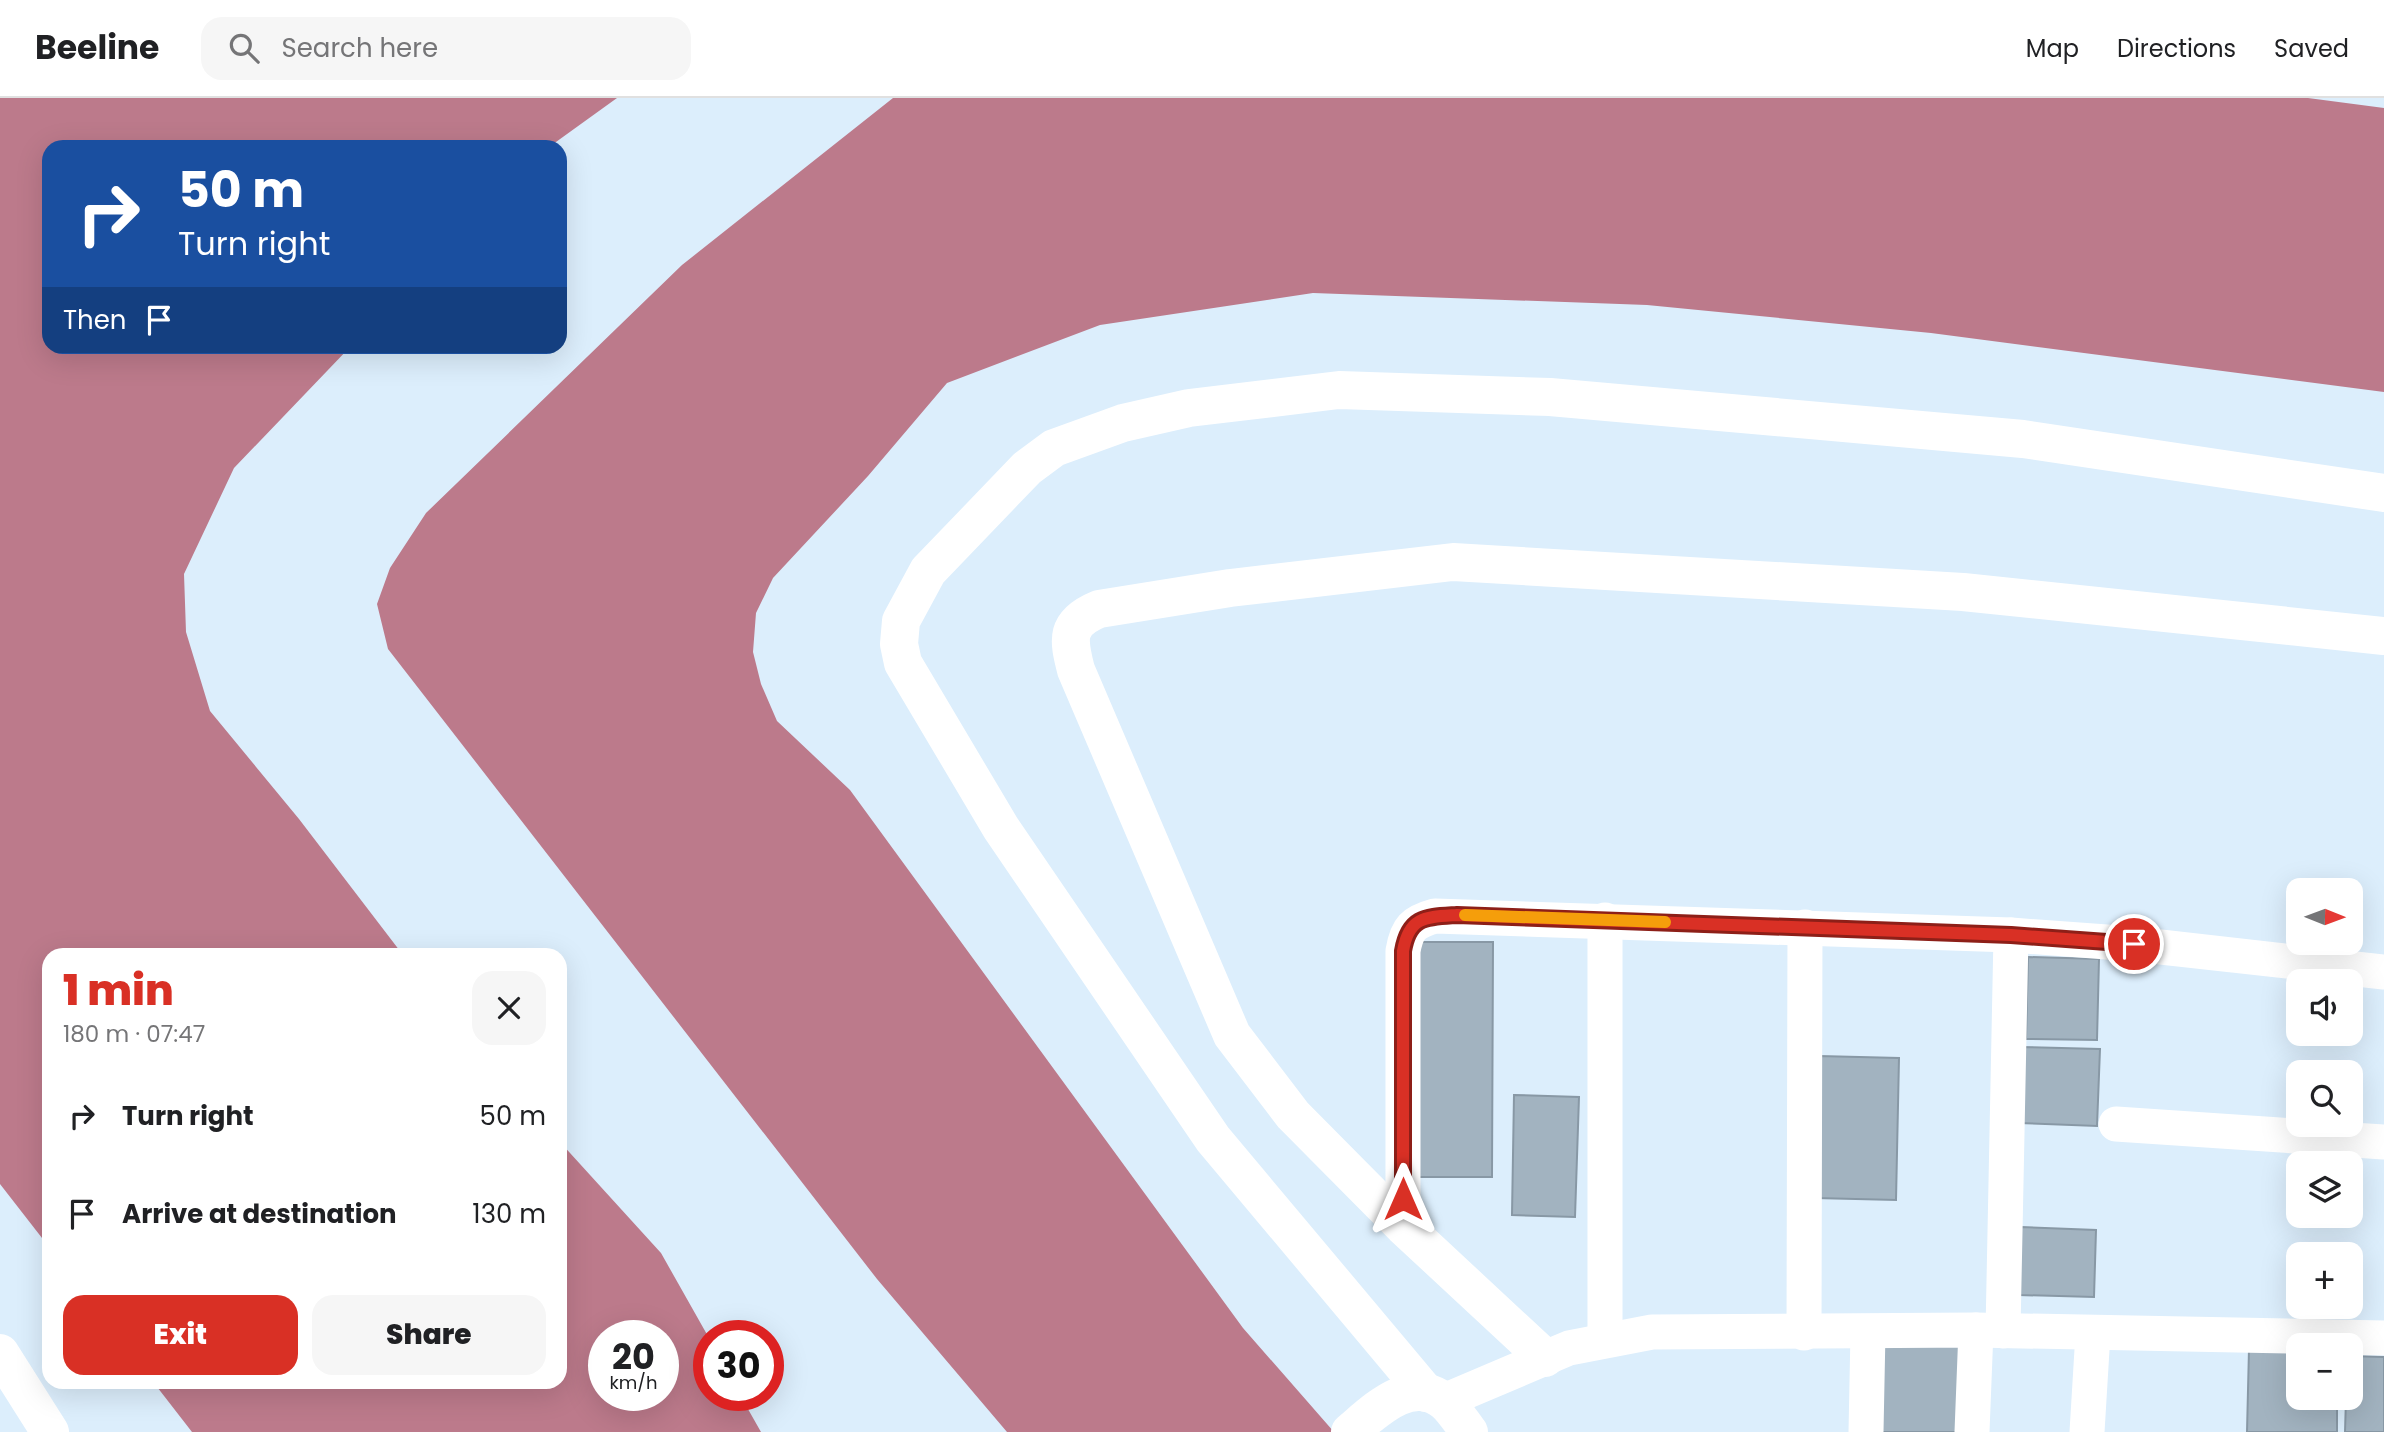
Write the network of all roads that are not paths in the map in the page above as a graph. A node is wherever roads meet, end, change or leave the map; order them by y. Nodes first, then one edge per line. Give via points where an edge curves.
1 (2384, 493) edge
2 (2384, 636) edge
3 (1605, 920) junction
4 (1805, 927) junction
5 (2011, 935) junction
6 (2384, 972) edge
7 (2116, 1124) dead end
8 (2384, 1142) edge
9 (1403, 1226) junction
10 (1990, 1330) junction
11 (1868, 1332) junction
12 (2093, 1333) junction
13 (1804, 1334) junction
14 (2384, 1338) edge
15 (1605, 1339) junction
16 (0, 1353) edge
17 (1545, 1358) junction
18 (1435, 1397) junction
19 (44, 1430) edge
20 (1350, 1432) edge
21 (1469, 1432) edge
22 (1866, 1432) edge
23 (1972, 1432) edge
24 (2087, 1432) edge

1 - 18 street via 2023,439 1550,397 1339,390 1189,408 1136,420 1054,448 1027,468 928,571 901,621 903,663 1000,828 1213,1139
2 - 9 street via 1963,592 1453,562 1230,588 1085,615 1069,639 1076,670 1232,1035 1293,1115
3 - 4 street
3 - 9 street via 1446,915 1417,921 1406,932
3 - 15 street
4 - 5 street
4 - 13 street
5 - 6 street
5 - 10 street
7 - 8 street
9 - 17 street
10 - 11 street
10 - 12 street
10 - 23 street
11 - 13 street
11 - 22 street
12 - 14 street
12 - 24 street
13 - 15 street via 1652,1332
15 - 17 street
16 - 19 street
17 - 18 street
18 - 20 street via 1399,1395
18 - 21 street

